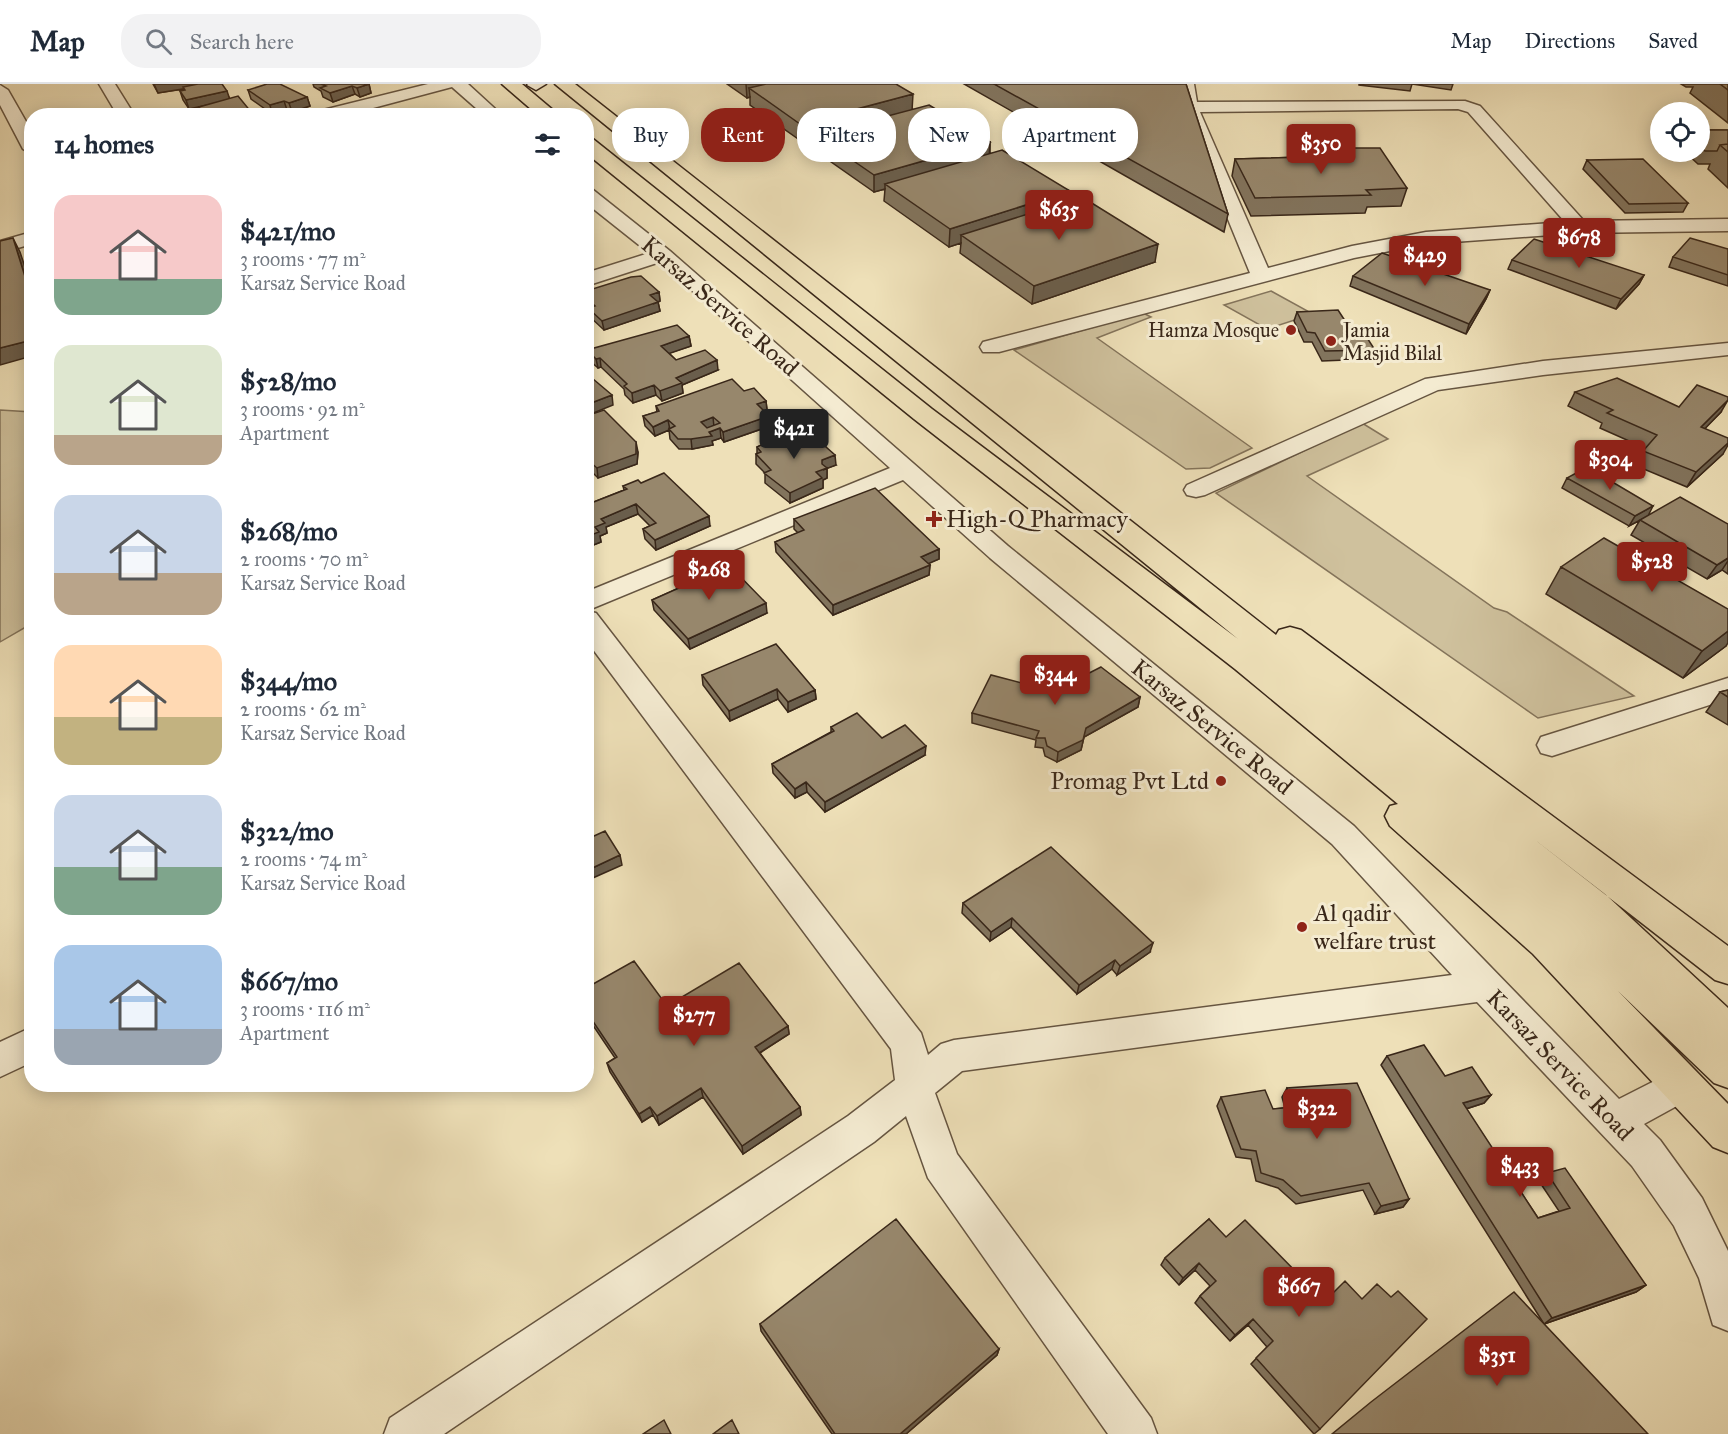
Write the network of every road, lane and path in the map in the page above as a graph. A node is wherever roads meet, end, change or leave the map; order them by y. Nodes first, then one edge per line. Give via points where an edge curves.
1 (107, 84) edge
2 (447, 84) edge
3 (458, 84) edge
4 (511, 84) edge
5 (537, 84) edge
6 (1186, 84) edge
7 (567, 85) edge
8 (0, 90) edge
9 (1190, 107) junction
10 (123, 108) edge
11 (352, 108) edge
12 (486, 108) edge
13 (541, 108) edge
14 (555, 108) edge
15 (24, 134) edge
16 (594, 149) edge
17 (594, 199) edge
18 (1728, 225) edge
19 (1579, 227) junction
20 (24, 240) edge
21 (0, 246) edge
22 (663, 255) junction
23 (1261, 275) junction
24 (594, 277) edge
25 (991, 347) dead end
26 (1728, 349) edge
27 (923, 414) junction
28 (986, 419) junction
29 (906, 470) junction
30 (1196, 490) dead end
31 (594, 599) edge
32 (594, 631) edge
33 (1728, 688) edge
34 (1552, 744) dead end
35 (1728, 968) edge
36 (1484, 986) junction
37 (1728, 1033) edge
38 (24, 1047) edge
39 (0, 1060) edge
40 (1728, 1070) edge
41 (1682, 1084) junction
42 (914, 1085) junction
43 (1614, 1121) junction
44 (1728, 1132) edge
45 (1728, 1310) edge
46 (406, 1434) edge
47 (1135, 1434) edge

1 - 10 street
2 - 11 street
3 - 12 street
4 - 13 highway
5 - 14 highway via 534,93
6 - 9 street
7 - 28 highway
8 - 15 street
9 - 19 street via 1459,105 1474,109
9 - 23 street
16 - 27 highway
17 - 22 street, Karsaz Service Road
18 - 19 street
19 - 23 street via 1426,238
20 - 21 street
22 - 24 street
22 - 29 street, Karsaz Service Road
23 - 25 street
26 - 30 street via 1433,384
27 - 40 highway via 1274,683 1582,934
27 - 41 highway via 965,460 1461,867 1546,943
28 - 35 highway via 1141,525
28 - 37 highway via 1592,905
29 - 31 street
29 - 36 street, Karsaz Service Road via 999,552 1343,835
32 - 42 street via 908,1044
33 - 34 street
36 - 42 street via 954,1056
36 - 43 street, Karsaz Service Road
38 - 39 street
41 - 43 street
41 - 44 highway
42 - 46 street via 861,1129
42 - 47 street via 942,1165
43 - 45 street, Karsaz Service Road via 1646,1153 1688,1212 1718,1274

